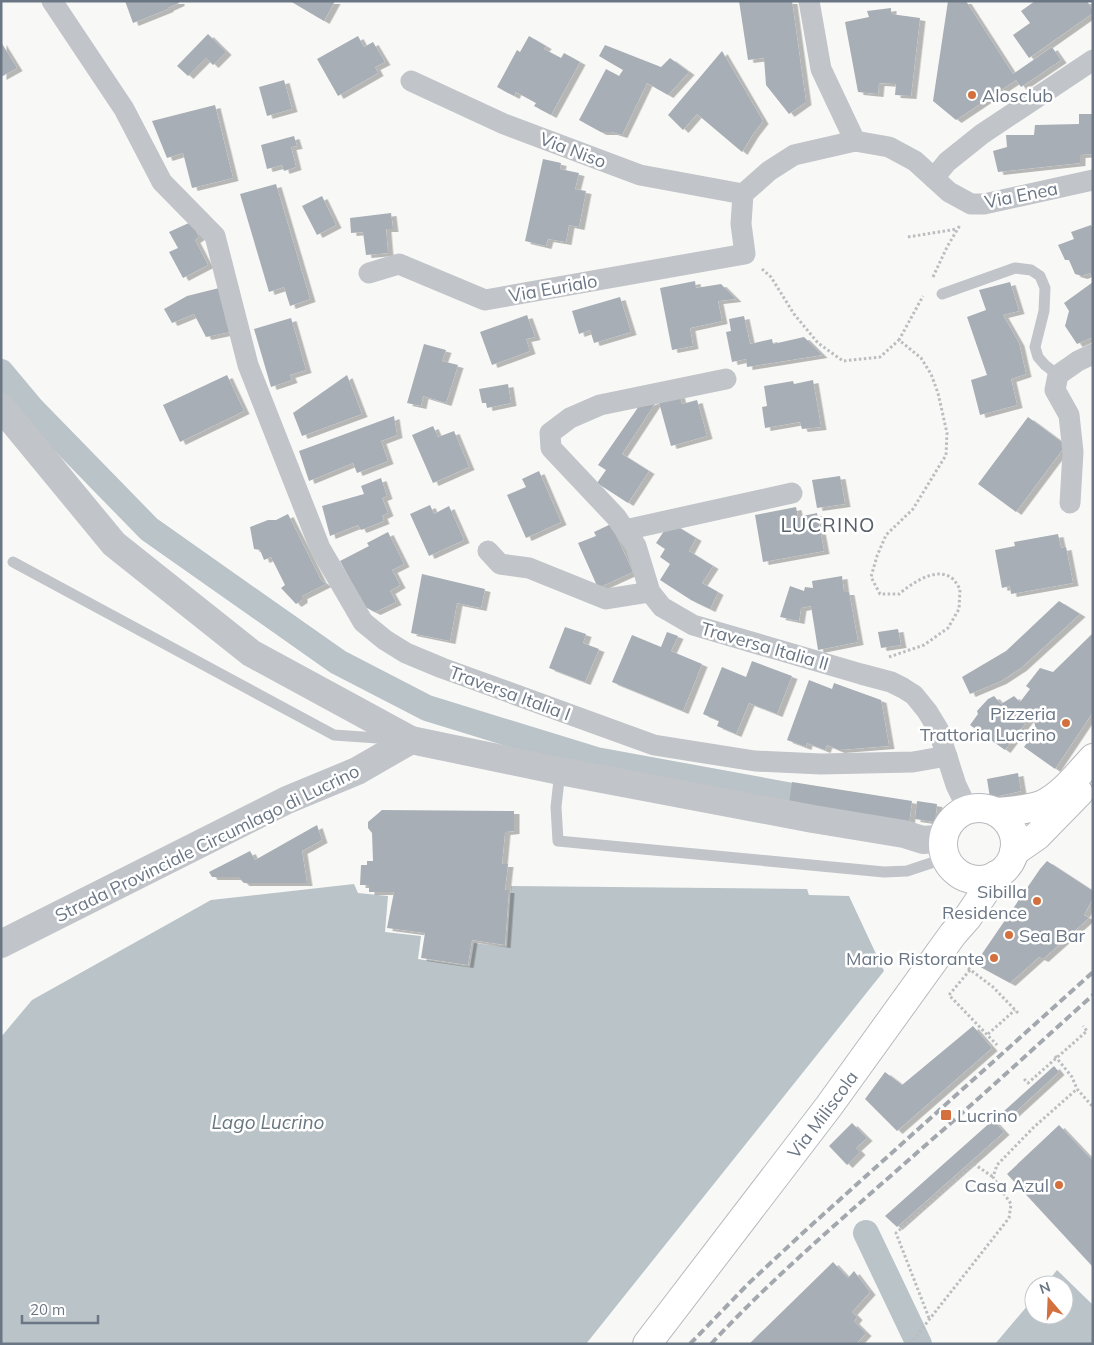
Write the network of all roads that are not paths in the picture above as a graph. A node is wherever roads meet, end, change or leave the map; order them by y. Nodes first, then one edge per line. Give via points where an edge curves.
1 (52, 1) edge
2 (809, 1) edge
3 (1093, 60) edge
4 (411, 82) dead end
5 (855, 141) junction
6 (934, 178) junction
7 (1093, 180) edge
8 (743, 194) junction
9 (369, 273) dead end
10 (942, 294) dead end
11 (1093, 354) edge
12 (1058, 375) junction
13 (726, 379) dead end
14 (1, 407) edge
15 (792, 494) dead end
16 (1070, 503) dead end
17 (625, 530) junction
18 (488, 551) dead end
19 (13, 562) dead end
20 (650, 592) junction
21 (411, 740) junction
22 (947, 756) junction
23 (1093, 758) edge
24 (560, 771) junction
25 (1093, 778) edge
26 (968, 810) junction
27 (996, 812) junction
28 (1014, 852) junction
29 (949, 855) junction
30 (996, 875) junction
31 (958, 928) junction
32 (1, 944) edge
33 (647, 1344) edge

1 - 22 street, Traversa Italia I via 124,109 162,182 216,236 248,365 320,548 363,622 406,653 654,745 755,761 821,764 913,762
2 - 5 street via 821,69
3 - 6 street via 982,134 947,162
4 - 8 street, Via Niso via 504,124 640,175
5 - 6 street, Via Enea via 889,147 915,160
5 - 8 street, Via Enea via 794,155
6 - 7 street, Via Enea via 949,192 970,204 984,204
8 - 9 street, Via Eurialo via 744,254 485,300 399,264
10 - 12 lane via 1015,268 1032,270 1040,276 1045,288 1044,311 1035,346 1045,366
11 - 12 street
12 - 16 street via 1055,390 1069,415 1073,452
13 - 17 street, Traversa Italia II via 600,405 570,418 550,432 551,448
14 - 21 street via 114,544 251,653
15 - 17 street
17 - 20 street, Traversa Italia II via 636,546
18 - 20 street via 500,564 529,568 606,599
19 - 21 lane via 334,735
20 - 22 street, Traversa Italia II via 662,607 693,625 903,688 914,695 927,711 938,729
21 - 24 street
21 - 32 street, Strada Provinciale Circumlago di Lucrino via 357,771 287,800
22 - 26 street, Traversa Italia II
23 - 27 main road via 1061,791 1042,804
24 - 29 street via 923,840 936,839
24 - 29 lane via 556,807 558,841 884,872 907,871
25 - 28 main road via 1037,836
26 - 27 main road via 978,808
26 - 29 main road via 952,820 947,828
27 - 28 main road via 1012,829
28 - 30 main road via 1004,869
29 - 30 main road via 963,876 980,880
29 - 31 main road via 960,905
30 - 31 main road, Via Miliscola
31 - 33 main road, Via Miliscola via 829,1106

